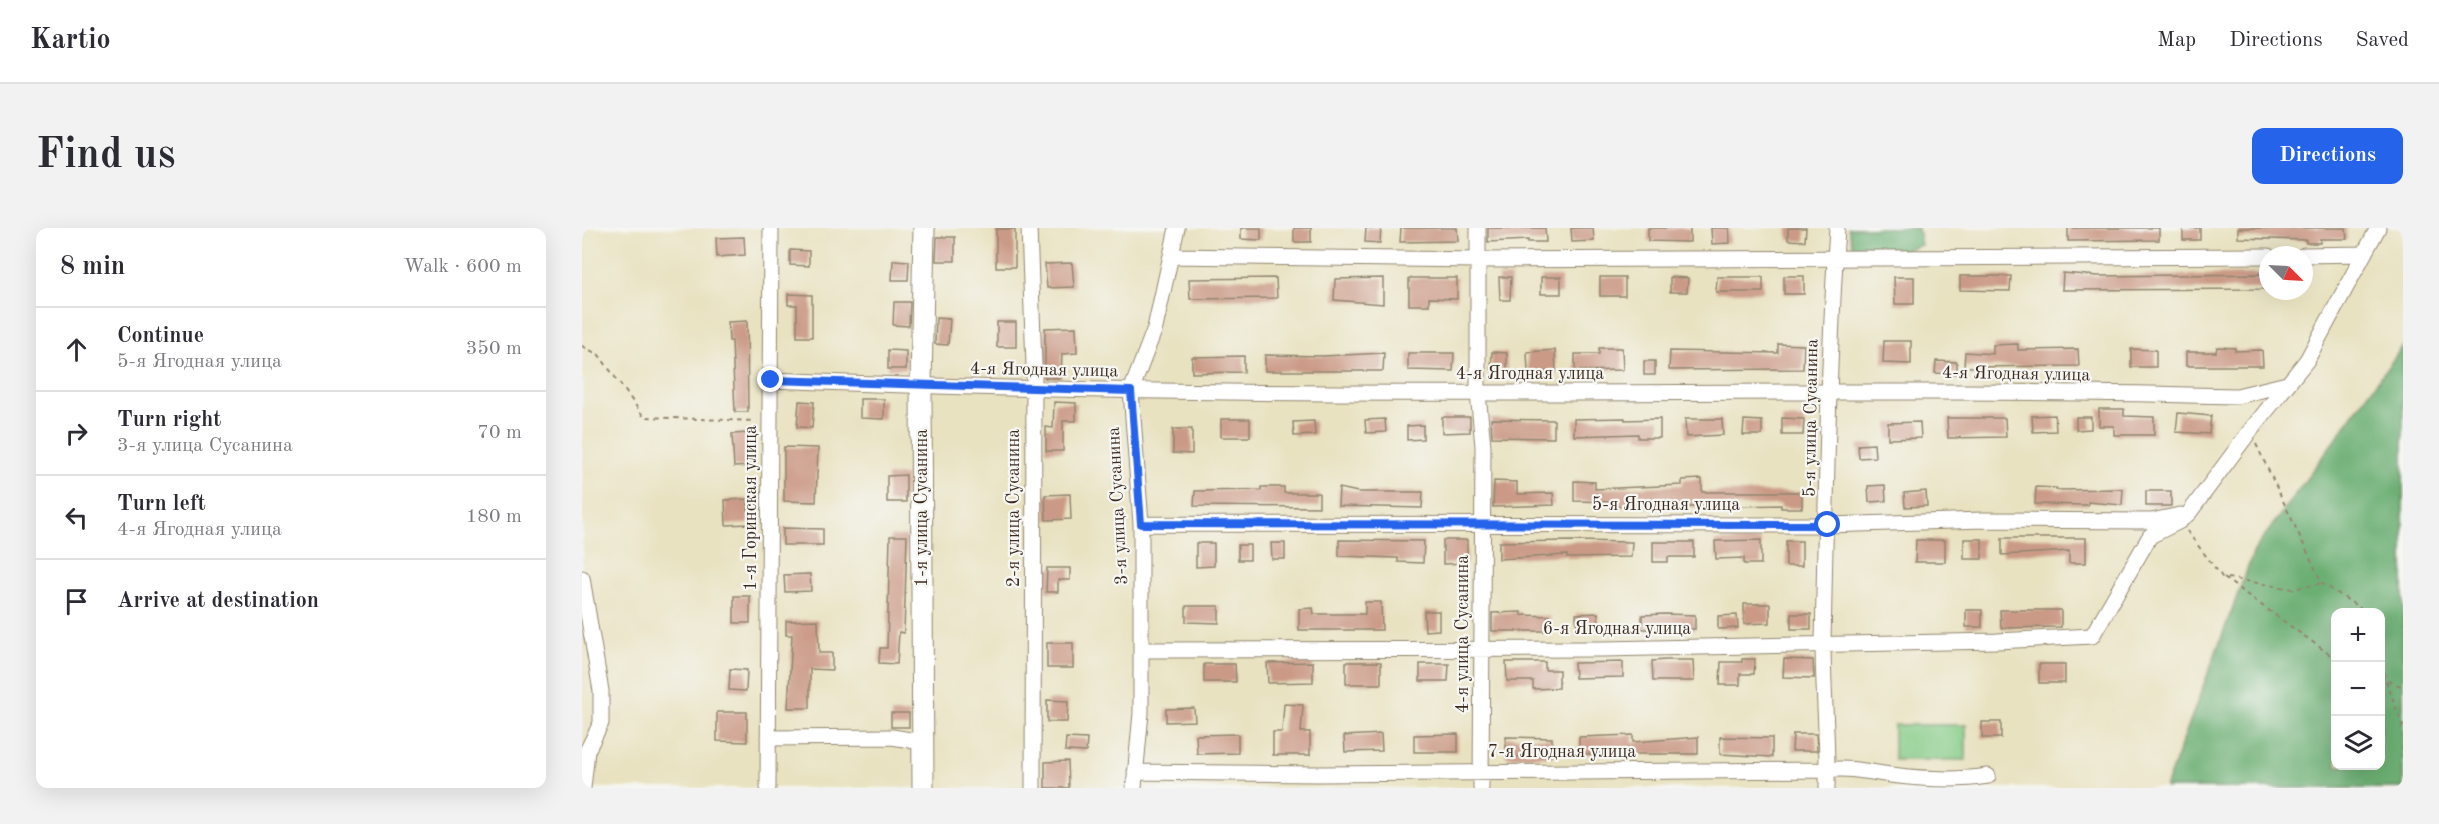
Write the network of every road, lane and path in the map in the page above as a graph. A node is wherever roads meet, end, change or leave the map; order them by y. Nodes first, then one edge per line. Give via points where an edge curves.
1 (771, 228) edge
2 (924, 228) edge
3 (1029, 228) edge
4 (1177, 228) edge
5 (1478, 228) edge
6 (1837, 228) edge
7 (2378, 228) edge
8 (2362, 254) junction
9 (2313, 255) edge
10 (1172, 256) junction
11 (2259, 256) edge
12 (1835, 258) junction
13 (1478, 260) junction
14 (582, 346) edge
15 (771, 380) junction
16 (2287, 384) junction
17 (921, 387) junction
18 (1033, 387) junction
19 (1827, 390) junction
20 (1131, 391) junction
21 (1478, 393) junction
22 (770, 421) junction
23 (2250, 431) junction
24 (2185, 517) junction
25 (1481, 523) junction
26 (1141, 524) junction
27 (1828, 525) junction
28 (2222, 577) junction
29 (582, 578) edge
30 (2322, 583) junction
31 (2360, 608) edge
32 (1823, 645) junction
33 (1481, 648) junction
34 (1141, 650) junction
35 (2331, 656) edge
36 (2386, 680) joint
37 (2403, 687) edge
38 (2403, 727) edge
39 (768, 738) junction
40 (923, 742) junction
41 (584, 750) edge
42 (1827, 770) junction
43 (1481, 771) junction
44 (1135, 772) junction
45 (1988, 776) dead end
46 (583, 788) edge
47 (768, 788) edge
48 (923, 788) edge
49 (1033, 788) edge
50 (1134, 788) edge
51 (1481, 788) edge
52 (1827, 788) edge

1 - 15 street, 1-я Горинская улица
2 - 17 street, 1-я улица Сусанина
3 - 18 street, 2-я улица Сусанина
4 - 10 street, 3-я улица Сусанина
5 - 13 street, 4-я улица Сусанина
6 - 12 street, 5-я улица Сусанина
7 - 8 street
8 - 9 street
8 - 16 street via 2307,360
10 - 13 street
10 - 20 street, 3-я улица Сусанина via 1155,328
11 - 12 street
12 - 13 street
12 - 19 street, 5-я улица Сусанина
13 - 21 street, 4-я улица Сусанина
14 - 22 path via 598,355 644,417
15 - 17 street, 4-я Ягодная улица
15 - 22 street, 1-я Горинская улица
16 - 19 street, 4-я Ягодная улица via 2237,396
16 - 23 street
17 - 18 street, 4-я Ягодная улица
17 - 40 street, 1-я улица Сусанина
18 - 20 street, 4-я Ягодная улица
18 - 49 street, 2-я улица Сусанина
19 - 21 street, 4-я Ягодная улица
19 - 27 street, 5-я улица Сусанина
20 - 21 street, 4-я Ягодная улица
20 - 26 street, 3-я улица Сусанина
21 - 25 street, 4-я улица Сусанина via 1483,446
22 - 39 street, 1-я Горинская улица
23 - 24 street
23 - 30 path
24 - 27 street, 5-я Ягодная улица via 2151,521 1983,520
24 - 28 path
24 - 32 street, 6-я Ягодная улица via 2150,536 2092,636
25 - 26 street, 5-я Ягодная улица
25 - 27 street, 5-я Ягодная улица
25 - 33 street, 4-я улица Сусанина
26 - 34 street, 3-я улица Сусанина
27 - 32 street, 5-я улица Сусанина
28 - 30 path via 2292,589
28 - 35 path
29 - 41 street via 601,690 601,723
30 - 31 path
32 - 33 street, 6-я Ягодная улица
32 - 42 street, 5-я улица Сусанина
33 - 34 street, 6-я Ягодная улица
33 - 43 street, 4-я улица Сусанина
34 - 44 street, 3-я улица Сусанина via 1141,713
36 - 37 path
36 - 38 path
39 - 40 street via 892,738
39 - 47 street, 1-я Горинская улица
40 - 48 street, 1-я улица Сусанина
41 - 46 street
42 - 43 street, 7-я Ягодная улица
42 - 45 street, 7-я Ягодная улица via 1845,768 1967,780
42 - 52 street, 5-я улица Сусанина
43 - 44 street, 7-я Ягодная улица
43 - 51 street, 4-я улица Сусанина
44 - 50 street, 3-я улица Сусанина

